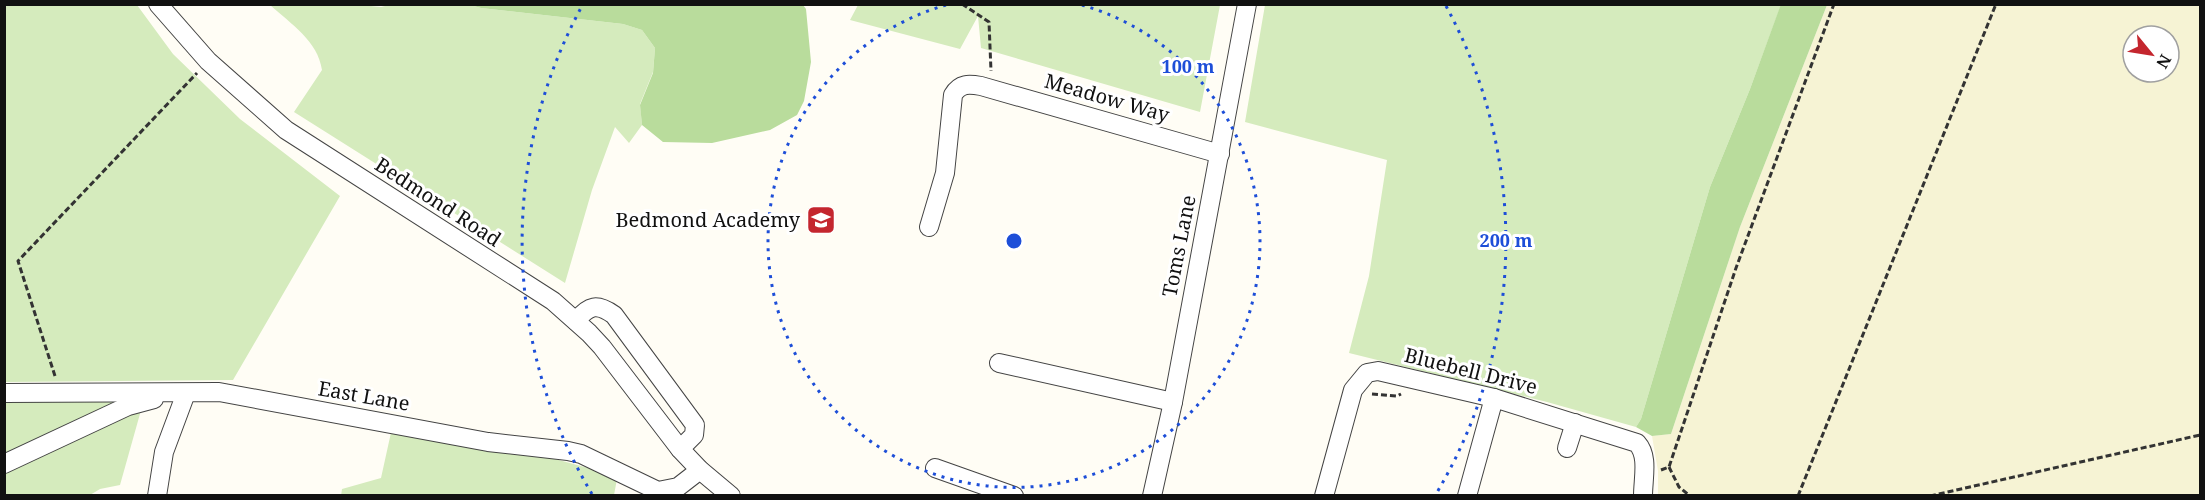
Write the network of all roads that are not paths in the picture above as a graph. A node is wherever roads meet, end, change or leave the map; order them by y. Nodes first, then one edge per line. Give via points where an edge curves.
1 (158, 4) edge
2 (1247, 4) edge
3 (1220, 154) junction
4 (929, 227) dead end
5 (576, 321) junction
6 (999, 363) dead end
7 (4, 393) edge
8 (180, 393) junction
9 (1494, 398) junction
10 (1173, 402) junction
11 (1575, 423) junction
12 (1567, 448) dead end
13 (680, 449) junction
14 (4, 464) edge
15 (935, 468) dead end
16 (699, 470) junction
17 (668, 493) edge
18 (158, 495) edge
19 (731, 495) edge
20 (1014, 495) edge
21 (1152, 495) edge
22 (1324, 495) edge
23 (1467, 495) edge
24 (1643, 495) edge

1 - 5 street, Bedmond Road via 208,61 286,130 553,301
2 - 3 street, Toms Lane
3 - 4 street, Meadow Way via 968,84 953,95 945,173
3 - 10 street, Toms Lane
5 - 13 street, Bedmond Road via 602,347
5 - 13 street via 595,306 614,315 695,425 694,435
6 - 10 street
7 - 8 street, East Lane
8 - 14 street via 128,406
8 - 17 street, East Lane via 219,392 488,442 568,451
8 - 18 street via 164,452
9 - 11 street, Bluebell Drive
9 - 22 street, Bluebell Drive via 1378,371 1367,373 1353,390
9 - 23 street
10 - 21 street, Toms Lane
11 - 12 street
11 - 24 street, Bluebell Drive via 1637,443 1643,450
13 - 16 street, Bedmond Road
15 - 20 street
16 - 17 street, East Lane
16 - 19 street, Bedmond Road

